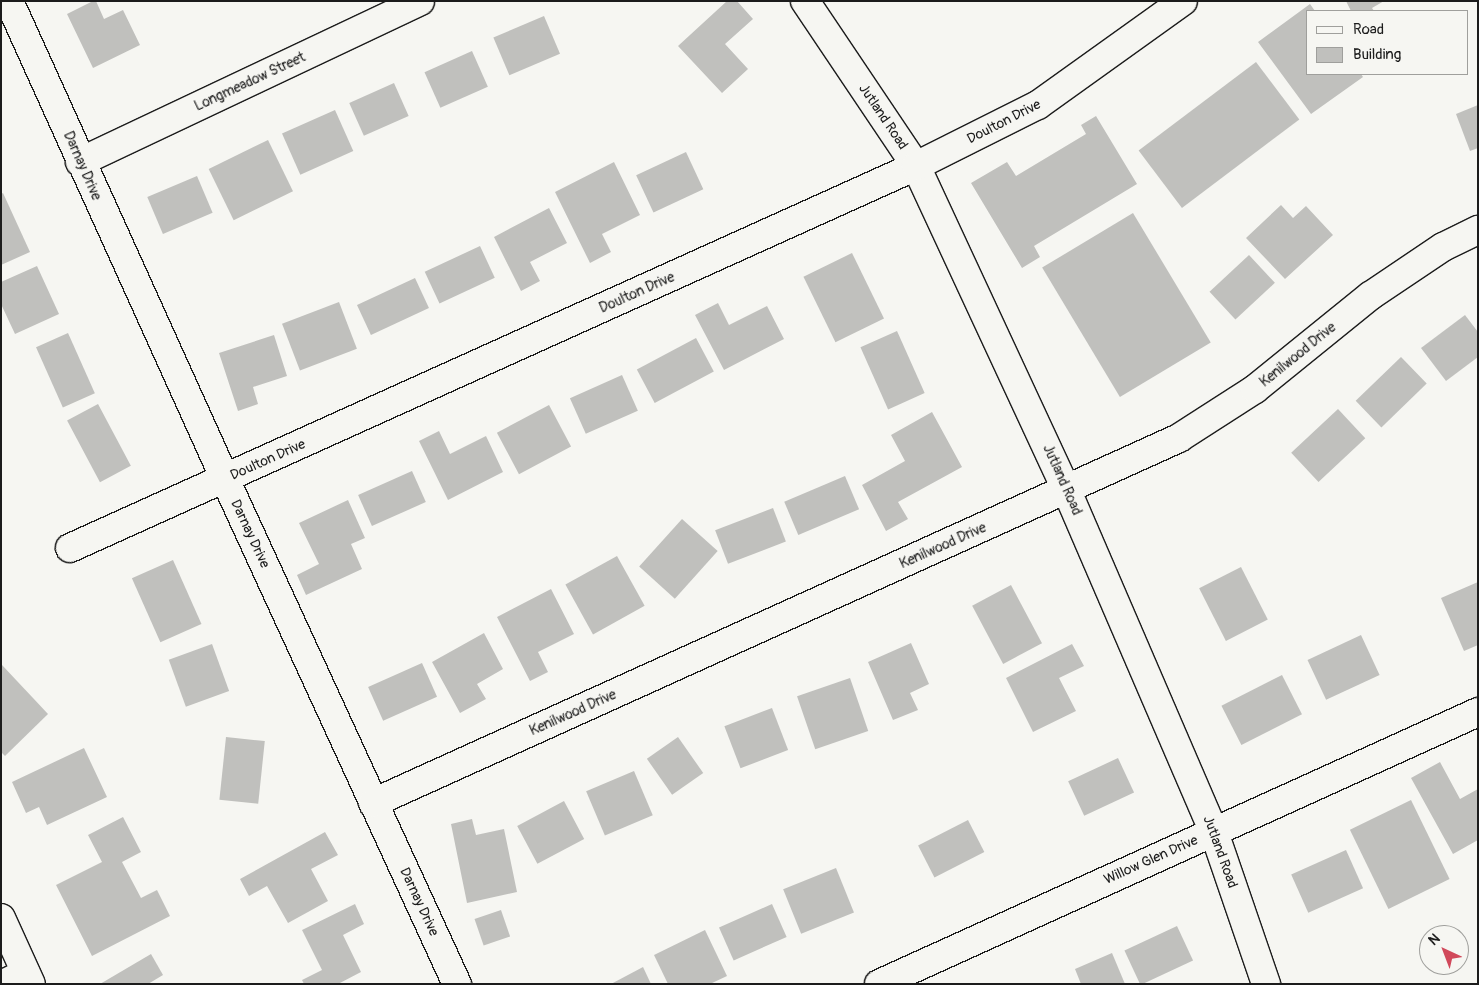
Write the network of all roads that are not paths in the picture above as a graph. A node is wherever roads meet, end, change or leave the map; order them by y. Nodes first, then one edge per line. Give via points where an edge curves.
1 (9, 1) edge
2 (420, 1) edge
3 (805, 1) edge
4 (1183, 1) edge
5 (80, 162) junction
6 (916, 166) junction
7 (1478, 230) edge
8 (225, 479) junction
9 (1067, 490) junction
10 (70, 548) dead end
11 (1478, 712) edge
12 (373, 803) junction
13 (1214, 832) junction
14 (1, 918) edge
15 (20, 980) edge
16 (457, 984) edge
17 (879, 984) edge
18 (1266, 984) edge

1 - 5 street, Darnay Drive
2 - 5 street, Longmeadow Street
3 - 6 street, Jutland Road
4 - 6 street, Doulton Drive via 1038,106
5 - 8 street, Darnay Drive
6 - 8 street, Doulton Drive
6 - 9 street, Jutland Road
7 - 9 street, Kenilwood Drive via 1443,247 1370,296 1255,389 1179,438
8 - 10 street, Doulton Drive
8 - 12 street, Darnay Drive
9 - 12 street, Kenilwood Drive
9 - 13 street, Jutland Road
11 - 13 street, Willow Glen Drive
12 - 16 street, Darnay Drive
13 - 17 street, Willow Glen Drive
13 - 18 street, Jutland Road
14 - 15 street

